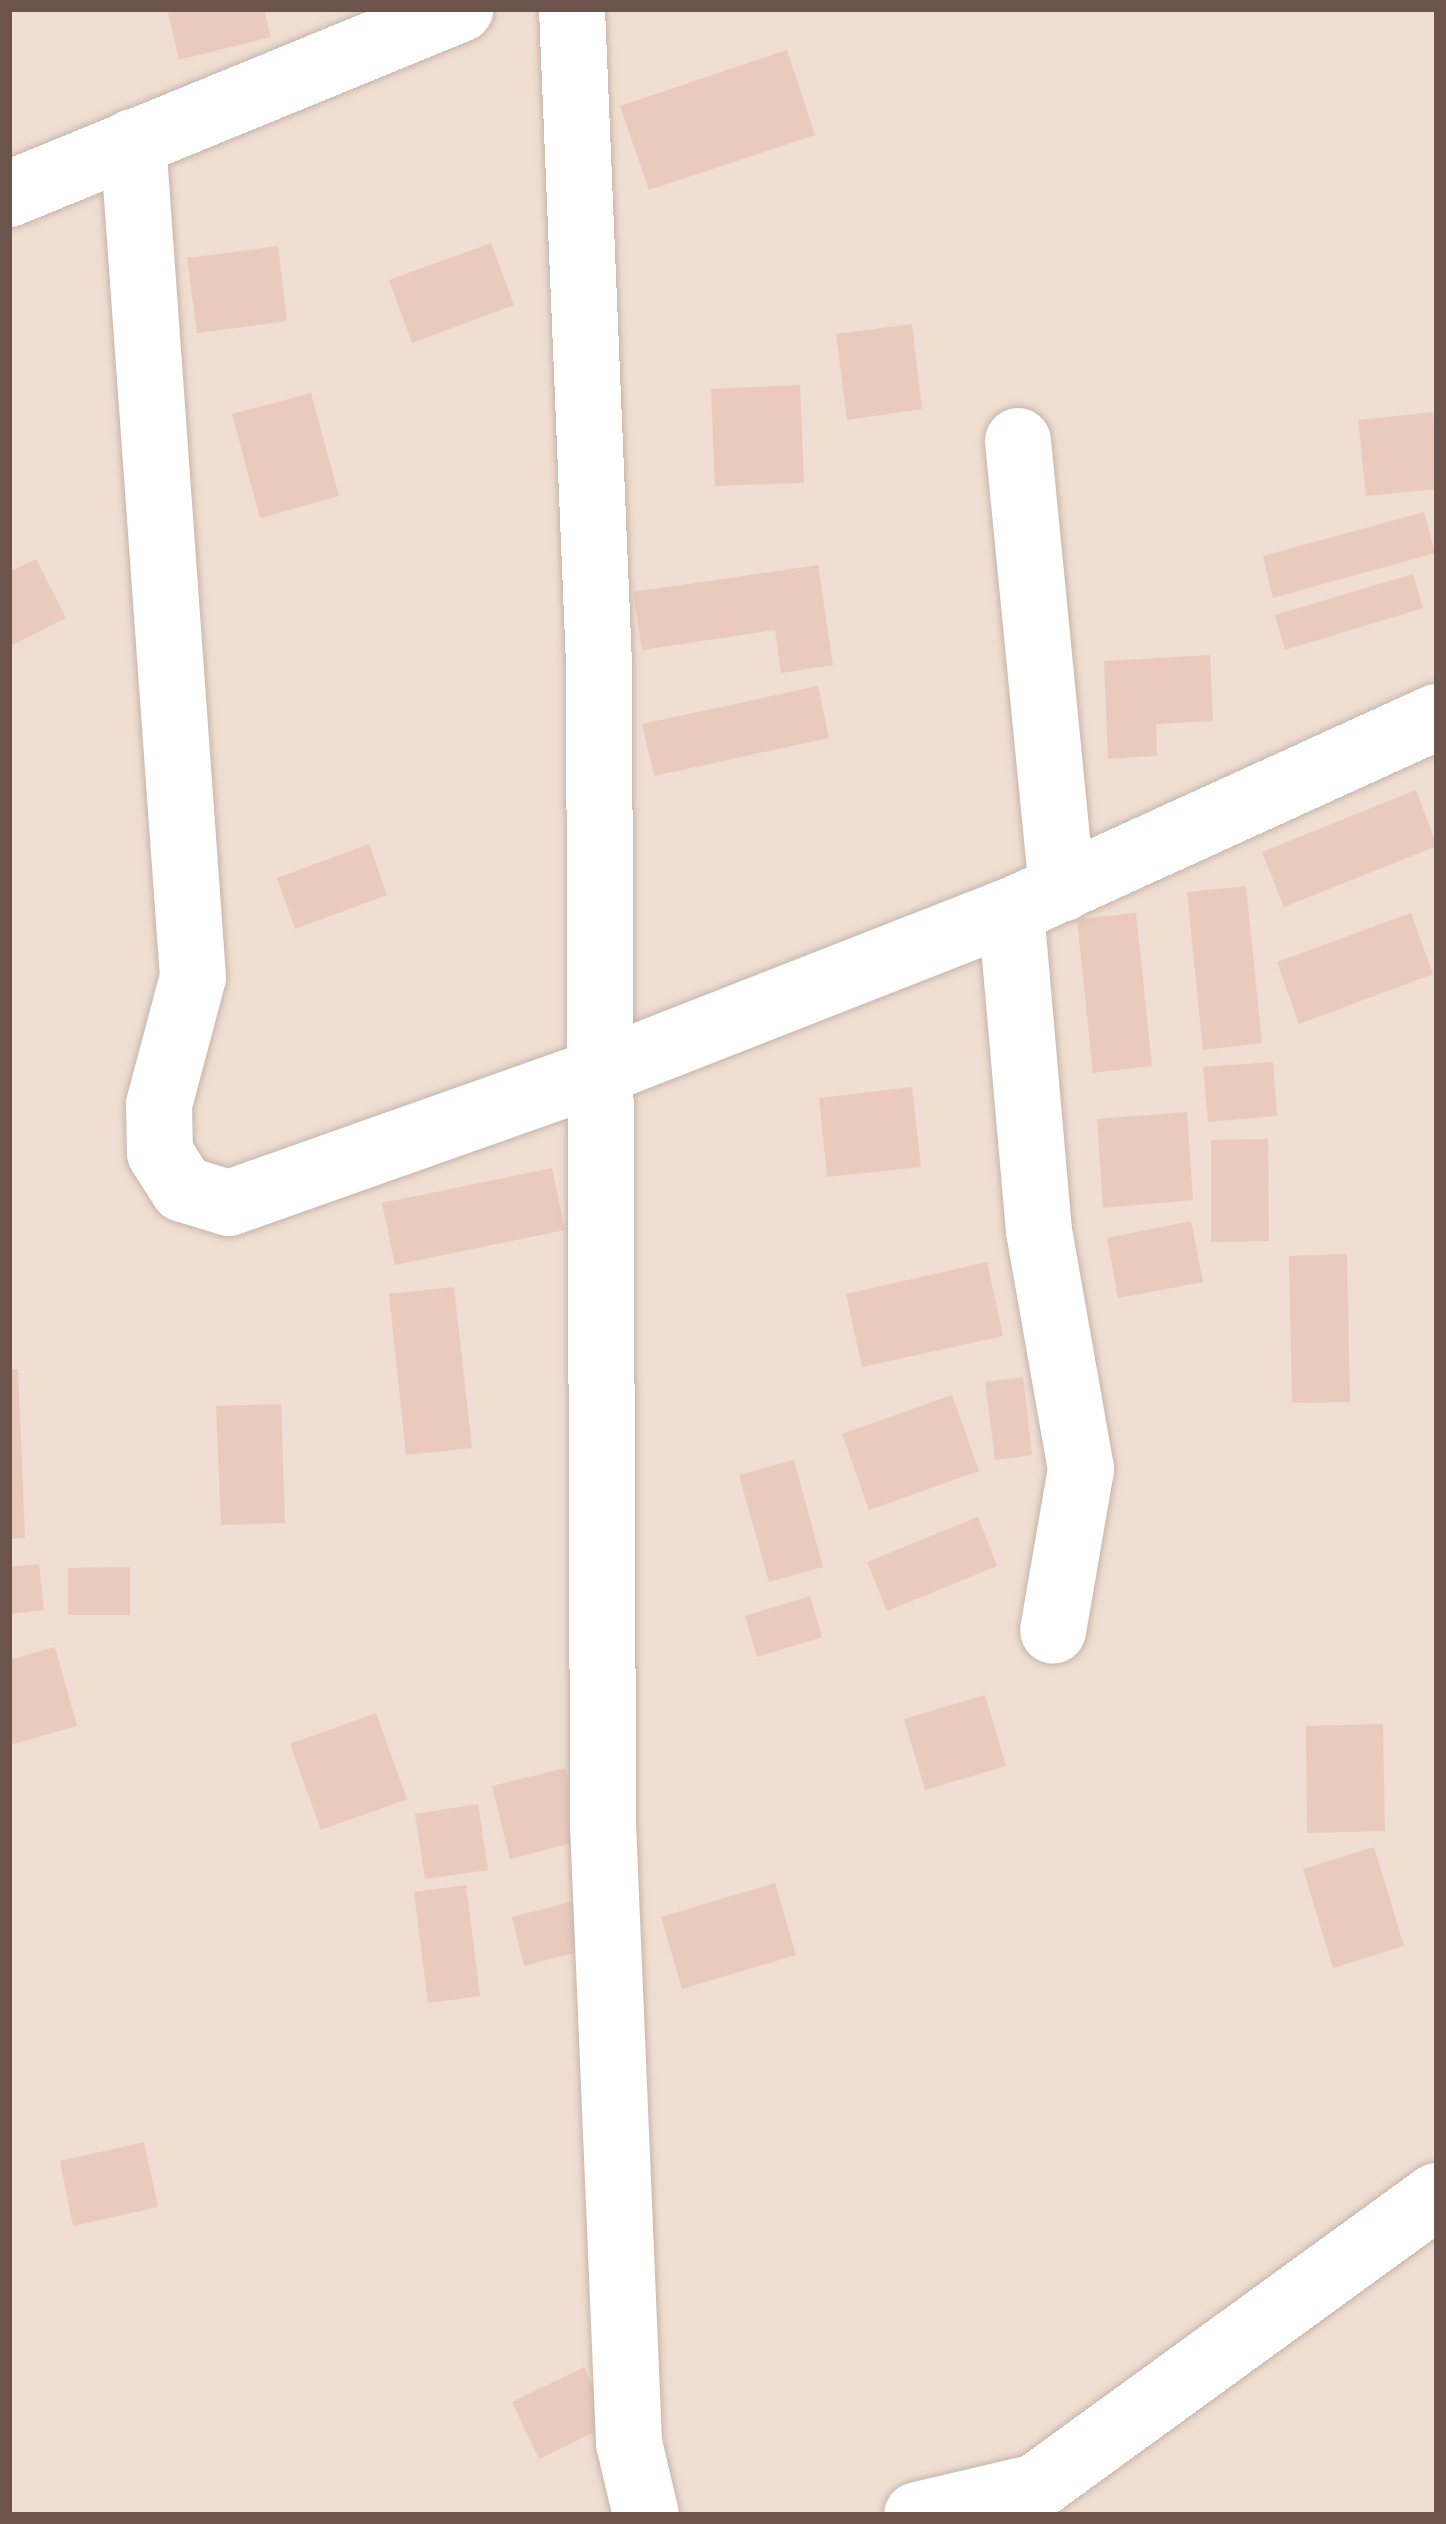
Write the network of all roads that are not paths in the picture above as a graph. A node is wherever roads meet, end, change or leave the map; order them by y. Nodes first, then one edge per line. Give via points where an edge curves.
1 (461, 9) edge
2 (572, 9) edge
3 (133, 142) junction
4 (9, 194) edge
5 (1018, 441) dead end
6 (1437, 717) edge
7 (1037, 900) junction
8 (597, 1073) junction
9 (1053, 1631) dead end
10 (1437, 2196) edge
11 (646, 2515) edge
12 (917, 2515) edge

1 - 3 street
2 - 8 street via 599,663
3 - 4 street
3 - 8 street via 193,977 158,1105 160,1154 183,1189 229,1202
5 - 7 street
6 - 7 street
7 - 8 street
7 - 9 street via 1039,1231 1081,1468
8 - 11 street via 603,1824 629,2443
10 - 12 street via 1036,2487

